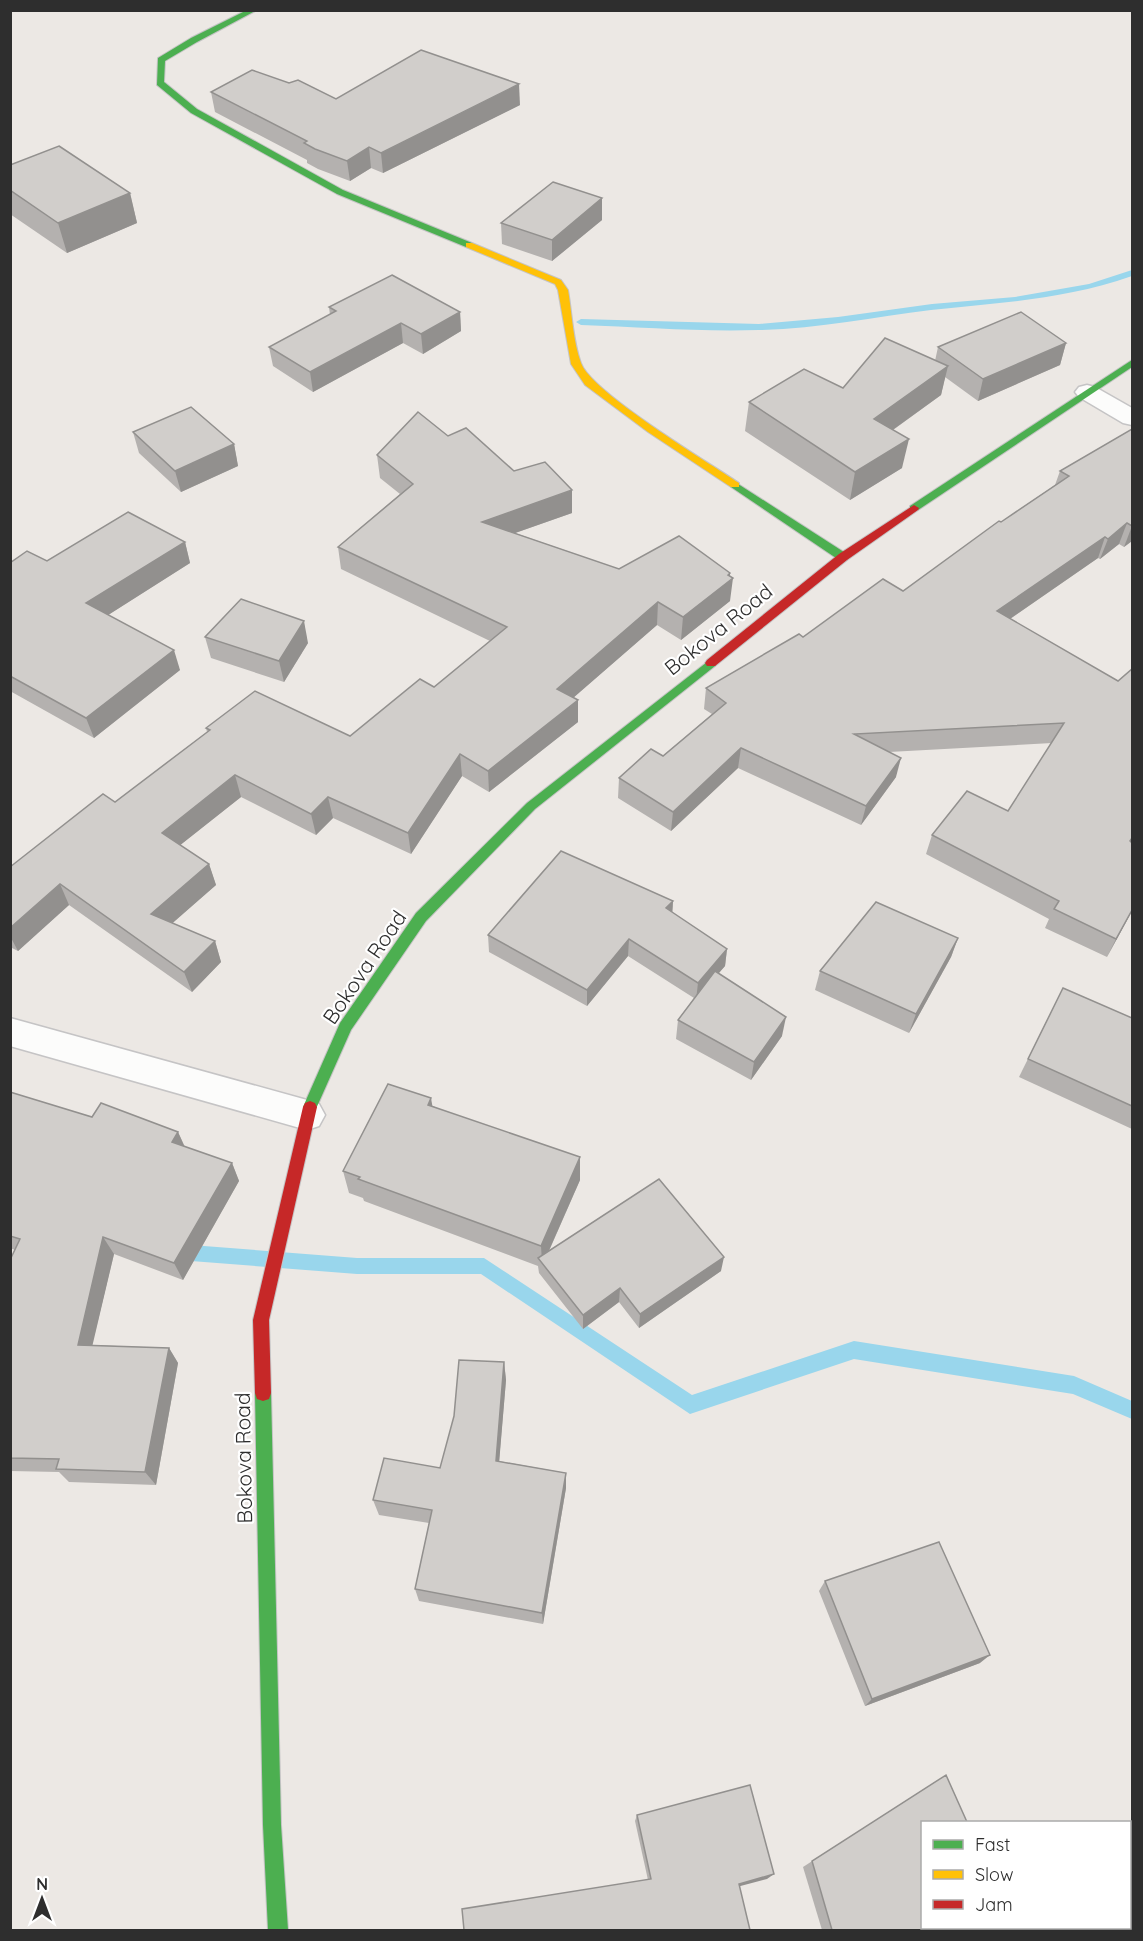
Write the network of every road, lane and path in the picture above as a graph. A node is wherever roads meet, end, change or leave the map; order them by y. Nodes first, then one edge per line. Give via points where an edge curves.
1 (255, 10) edge
2 (1132, 363) edge
3 (1087, 392) junction
4 (1132, 418) edge
5 (843, 557) junction
6 (10, 1032) edge
7 (307, 1115) junction
8 (278, 1930) edge

1 - 5 street via 161,60 160,83 194,111 340,192 558,282 576,364 588,383
2 - 3 street, Bokova Road
3 - 4 street
3 - 5 street, Bokova Road
5 - 7 street, Bokova Road via 531,806 421,917 345,1028
6 - 7 street
7 - 8 street, Bokova Road via 261,1320 272,1825

